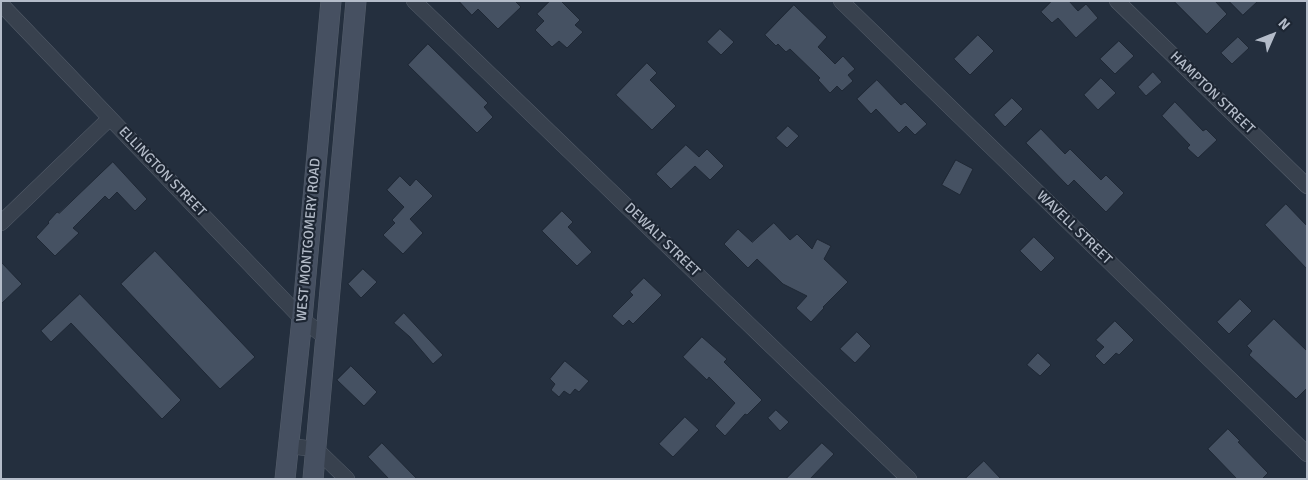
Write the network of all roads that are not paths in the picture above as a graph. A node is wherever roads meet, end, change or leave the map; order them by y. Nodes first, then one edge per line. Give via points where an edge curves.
1 (331, 1) edge
2 (356, 1) edge
3 (414, 1) edge
4 (841, 1) edge
5 (1117, 1) edge
6 (1, 4) edge
7 (110, 118) junction
8 (1307, 186) edge
9 (1, 223) edge
10 (302, 319) junction
11 (325, 337) junction
12 (288, 446) junction
13 (316, 449) junction
14 (1307, 454) edge
15 (285, 479) edge
16 (313, 479) edge
17 (347, 479) edge
18 (910, 479) edge

1 - 10 main road, WEST MONTGOMERY ROAD
2 - 11 main road, WEST MONTGOMERY ROAD
3 - 18 street, DEWALT STREET
4 - 14 street, WAVELL STREET
5 - 8 street, HAMPTON STREET
6 - 7 street, ELLINGTON STREET
7 - 9 street
7 - 10 street, ELLINGTON STREET
10 - 11 street, ELLINGTON STREET
10 - 12 main road, WEST MONTGOMERY ROAD
11 - 13 main road, WEST MONTGOMERY ROAD
12 - 13 street
12 - 15 main road, WEST MONTGOMERY ROAD
13 - 16 main road, WEST MONTGOMERY ROAD
13 - 17 street

